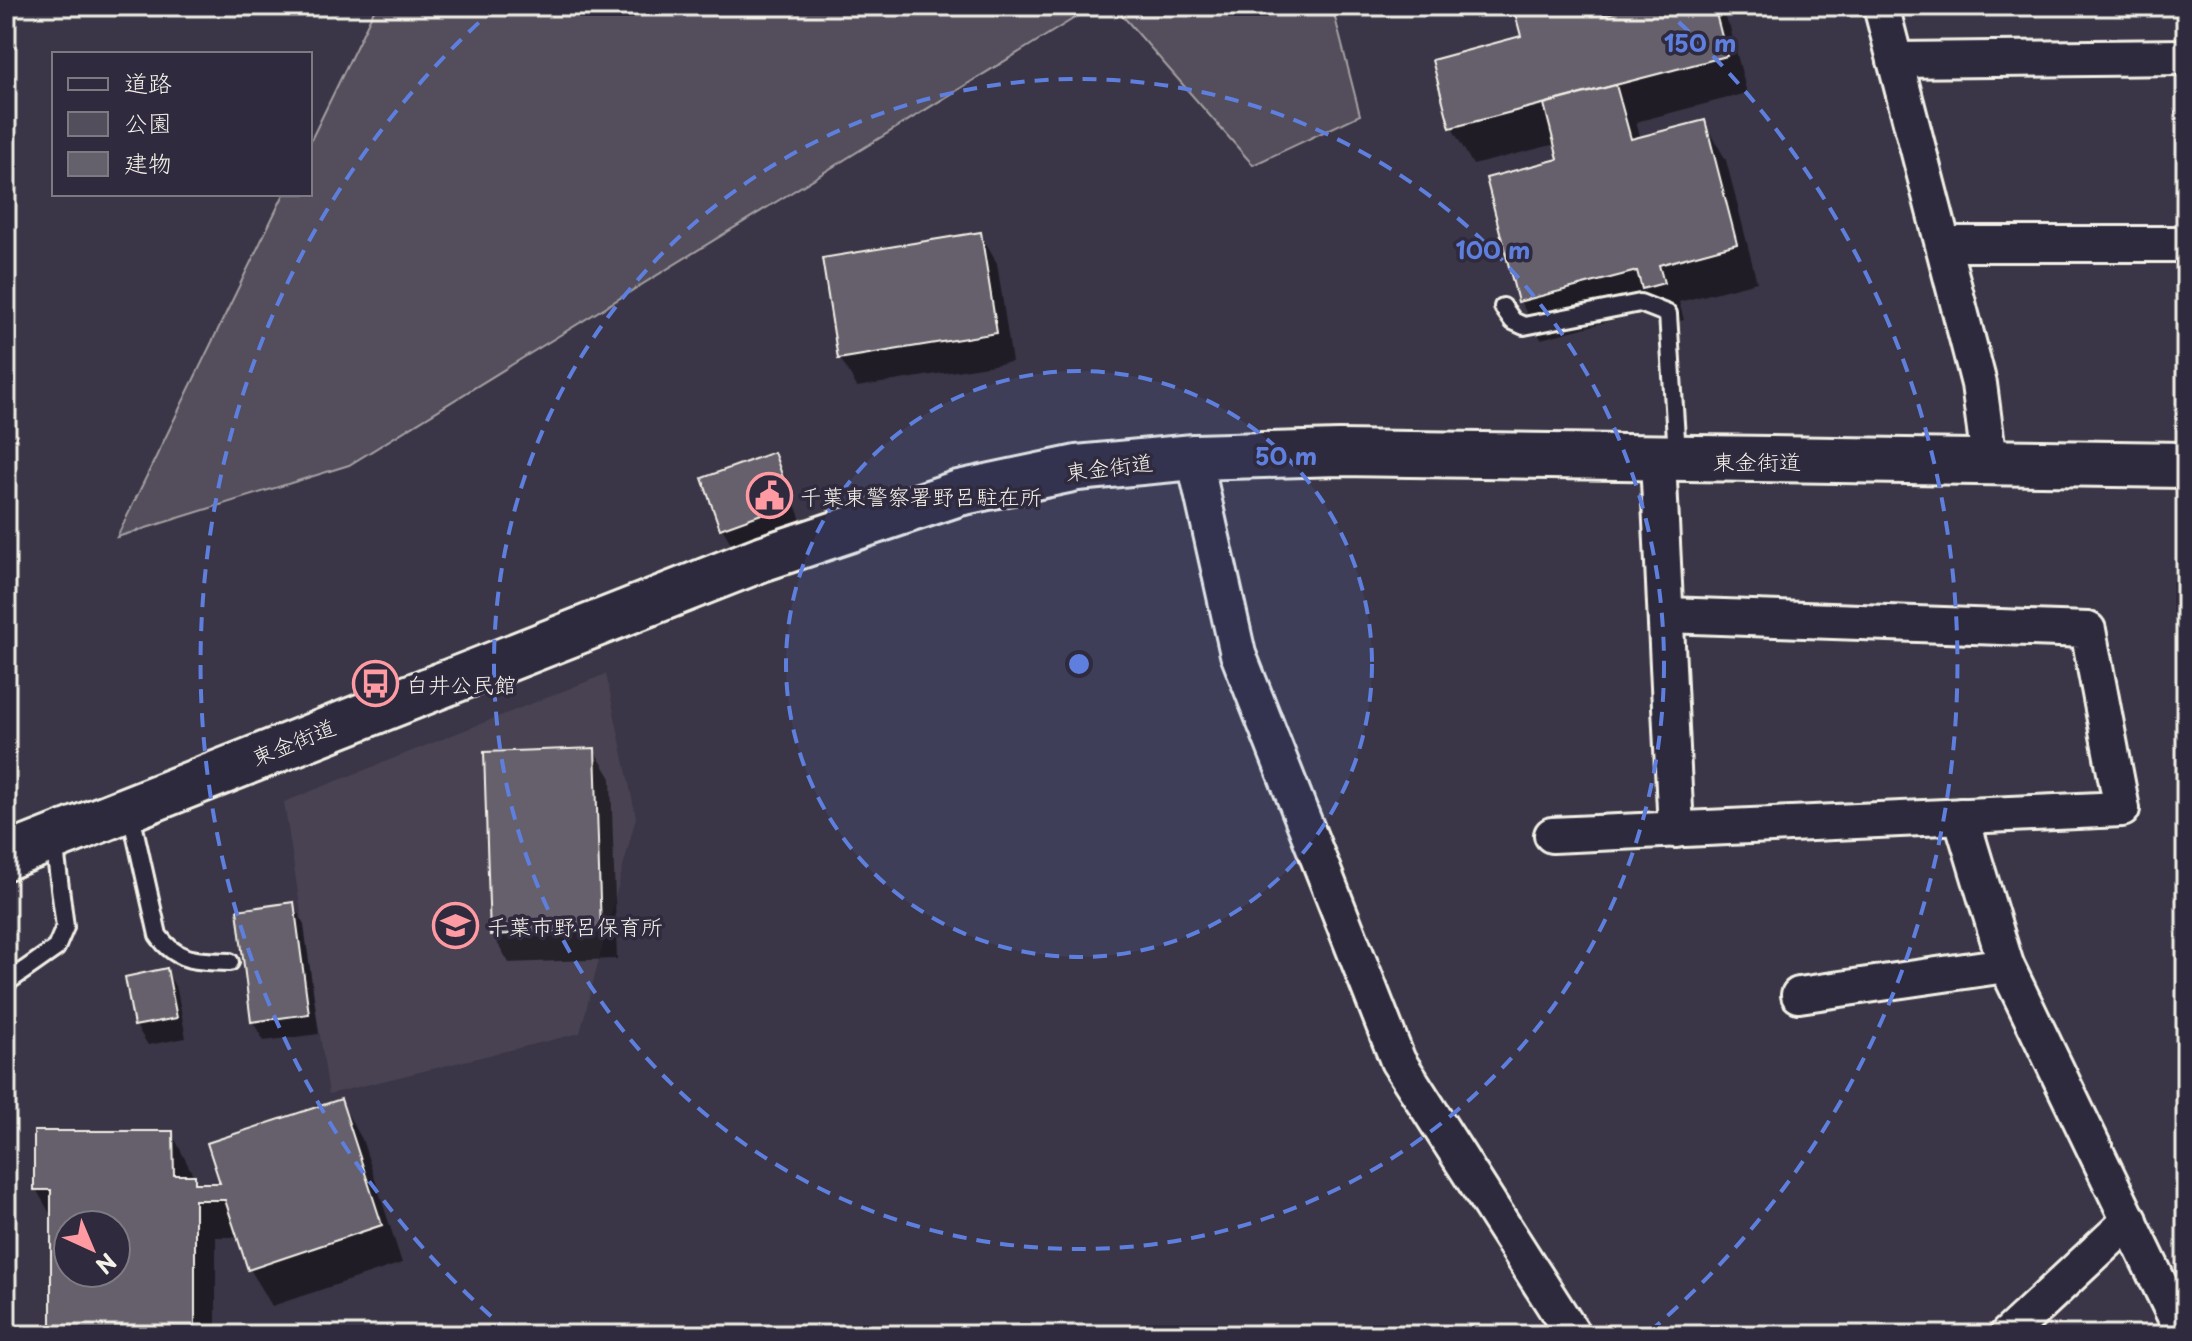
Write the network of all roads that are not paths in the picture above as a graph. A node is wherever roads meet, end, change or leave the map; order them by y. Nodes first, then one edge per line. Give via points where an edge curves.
1 (1881, 6) edge
2 (2186, 57) edge
3 (1895, 60) junction
4 (1945, 244) junction
5 (2186, 244) edge
6 (1503, 307) dead end
7 (1194, 457) junction
8 (1668, 460) junction
9 (1989, 460) junction
10 (2186, 465) edge
11 (1666, 615) junction
12 (129, 807) junction
13 (1961, 816) junction
14 (1676, 830) junction
15 (1552, 835) dead end
16 (54, 837) junction
17 (6, 857) edge
18 (230, 962) dead end
19 (2006, 965) junction
20 (6, 983) edge
21 (1799, 995) dead end
22 (2130, 1220) junction
23 (1573, 1335) edge
24 (2007, 1335) edge
25 (2184, 1335) edge

1 - 3 street
2 - 3 street
3 - 4 street
4 - 5 street
4 - 9 street via 1979,384
6 - 8 lane via 1524,326 1640,303 1668,314
7 - 8 highway, 東金街道 via 1339,453
7 - 12 highway, 東金街道 via 1077,468 959,493 864,522
7 - 23 street via 1238,654 1398,1061
8 - 9 highway, 東金街道
8 - 11 street
9 - 10 highway, 東金街道
11 - 13 street via 2088,630 2122,809
11 - 14 street
12 - 16 highway, 東金街道
12 - 18 lane via 158,935 187,961
13 - 14 street
13 - 19 street
14 - 15 street
16 - 17 highway, 東金街道
16 - 20 lane via 65,927 56,948
19 - 21 street
19 - 22 street
22 - 24 street
22 - 25 street

